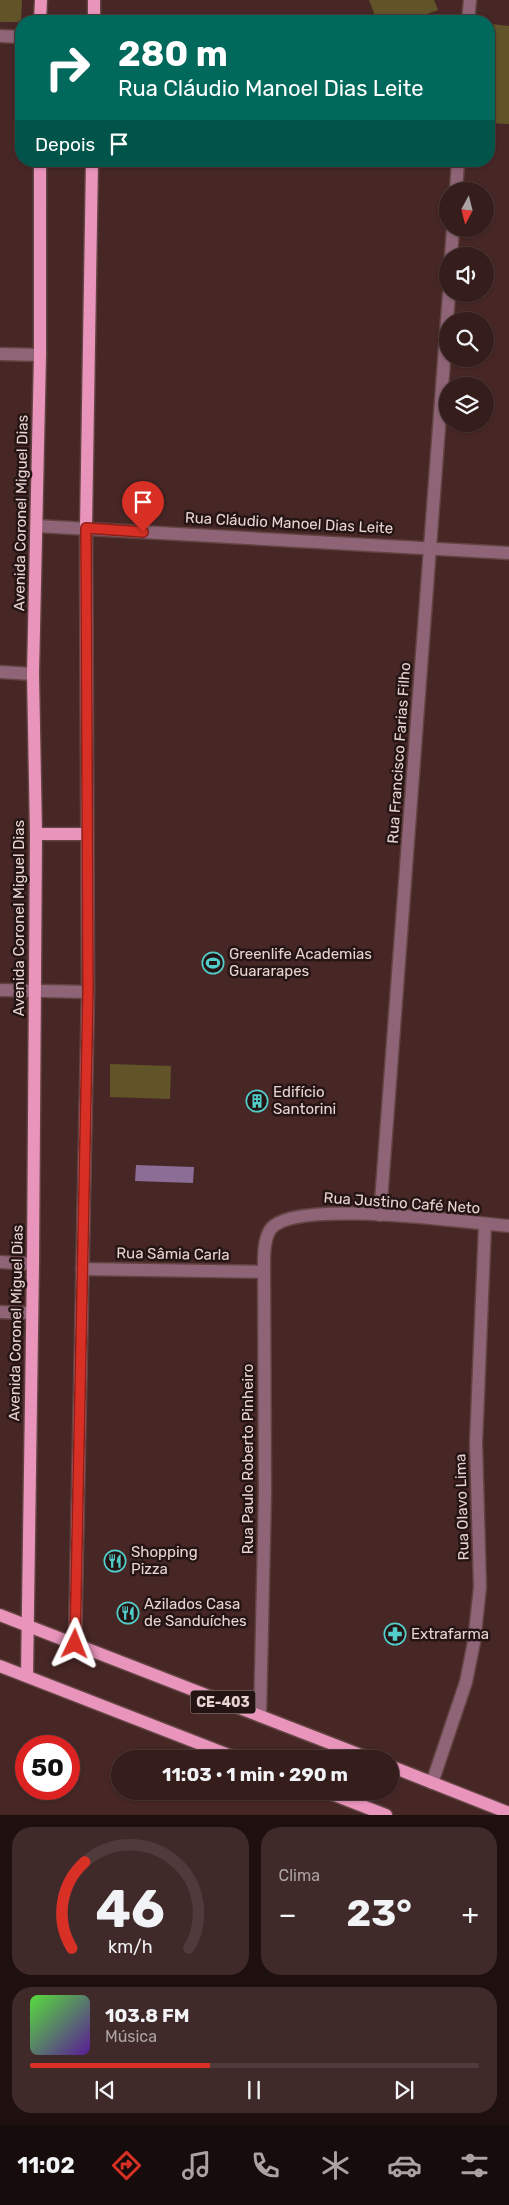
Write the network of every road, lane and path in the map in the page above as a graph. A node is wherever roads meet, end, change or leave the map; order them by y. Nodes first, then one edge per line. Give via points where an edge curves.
1 (41, 0) edge
2 (94, 0) edge
3 (470, 0) edge
4 (40, 15) edge
5 (94, 15) edge
6 (469, 15) edge
7 (0, 36) edge
8 (15, 37) edge
9 (40, 167) edge
10 (92, 167) edge
11 (458, 167) edge
12 (457, 182) edge
13 (448, 302) edge
14 (0, 354) edge
15 (40, 355) junction
16 (37, 526) junction
17 (86, 528) junction
18 (431, 547) junction
19 (509, 553) edge
20 (0, 672) edge
21 (34, 674) junction
22 (36, 834) junction
23 (87, 834) junction
24 (0, 990) edge
25 (35, 991) junction
26 (88, 992) junction
27 (380, 1215) junction
28 (294, 1216) joint
29 (485, 1224) junction
30 (509, 1226) edge
31 (0, 1262) edge
32 (33, 1264) junction
33 (82, 1269) junction
34 (264, 1272) junction
35 (0, 1312) edge
36 (32, 1313) junction
37 (0, 1615) edge
38 (28, 1626) junction
39 (75, 1644) junction
40 (0, 1666) edge
41 (27, 1676) junction
42 (260, 1716) junction
43 (216, 1750) edge
44 (348, 1750) edge
45 (399, 1769) edge
46 (432, 1782) junction
47 (347, 1800) edge
48 (509, 1812) edge
49 (386, 1815) edge

1 - 4 main road
2 - 5 main road
3 - 6 street
7 - 8 street
9 - 15 main road, Avenida Coronel Miguel Dias
10 - 17 main road
11 - 12 street
13 - 18 street, Rua Francisco Farias Filho
14 - 15 street
15 - 16 main road, Avenida Coronel Miguel Dias
16 - 17 street, Rua Cláudio Manoel Dias Leite
16 - 21 main road, Avenida Coronel Miguel Dias
17 - 18 street, Rua Cláudio Manoel Dias Leite
17 - 23 main road
18 - 19 street, Rua Cláudio Manoel Dias Leite
18 - 27 street, Rua Francisco Farias Filho
20 - 21 street
21 - 22 main road, Avenida Coronel Miguel Dias
22 - 23 main road
22 - 25 main road, Avenida Coronel Miguel Dias
23 - 26 main road
24 - 25 street
25 - 26 street
25 - 32 main road, Avenida Coronel Miguel Dias
26 - 33 main road
27 - 28 street, Rua Justino Café Neto via 330,1213
27 - 29 street, Rua Justino Café Neto
28 - 34 street, Rua Paulo Roberto Pinheiro via 282,1220 270,1230 265,1246
29 - 30 street, Rua Justino Café Neto
29 - 46 street, Rua Olavo Lima via 476,1443 480,1587 466,1682
31 - 32 street
32 - 36 main road, Avenida Coronel Miguel Dias
33 - 34 street, Rua Sâmia Carla
33 - 39 main road
34 - 42 street, Rua Paulo Roberto Pinheiro via 265,1494
35 - 36 street
36 - 38 main road, Avenida Coronel Miguel Dias
37 - 38 main road, CE-403
38 - 39 main road, CE-403
38 - 41 main road, Avenida Coronel Miguel Dias
39 - 42 main road, CE-403
40 - 41 main road
41 - 43 main road
42 - 44 main road, CE-403
45 - 46 main road
46 - 48 main road
47 - 49 main road

